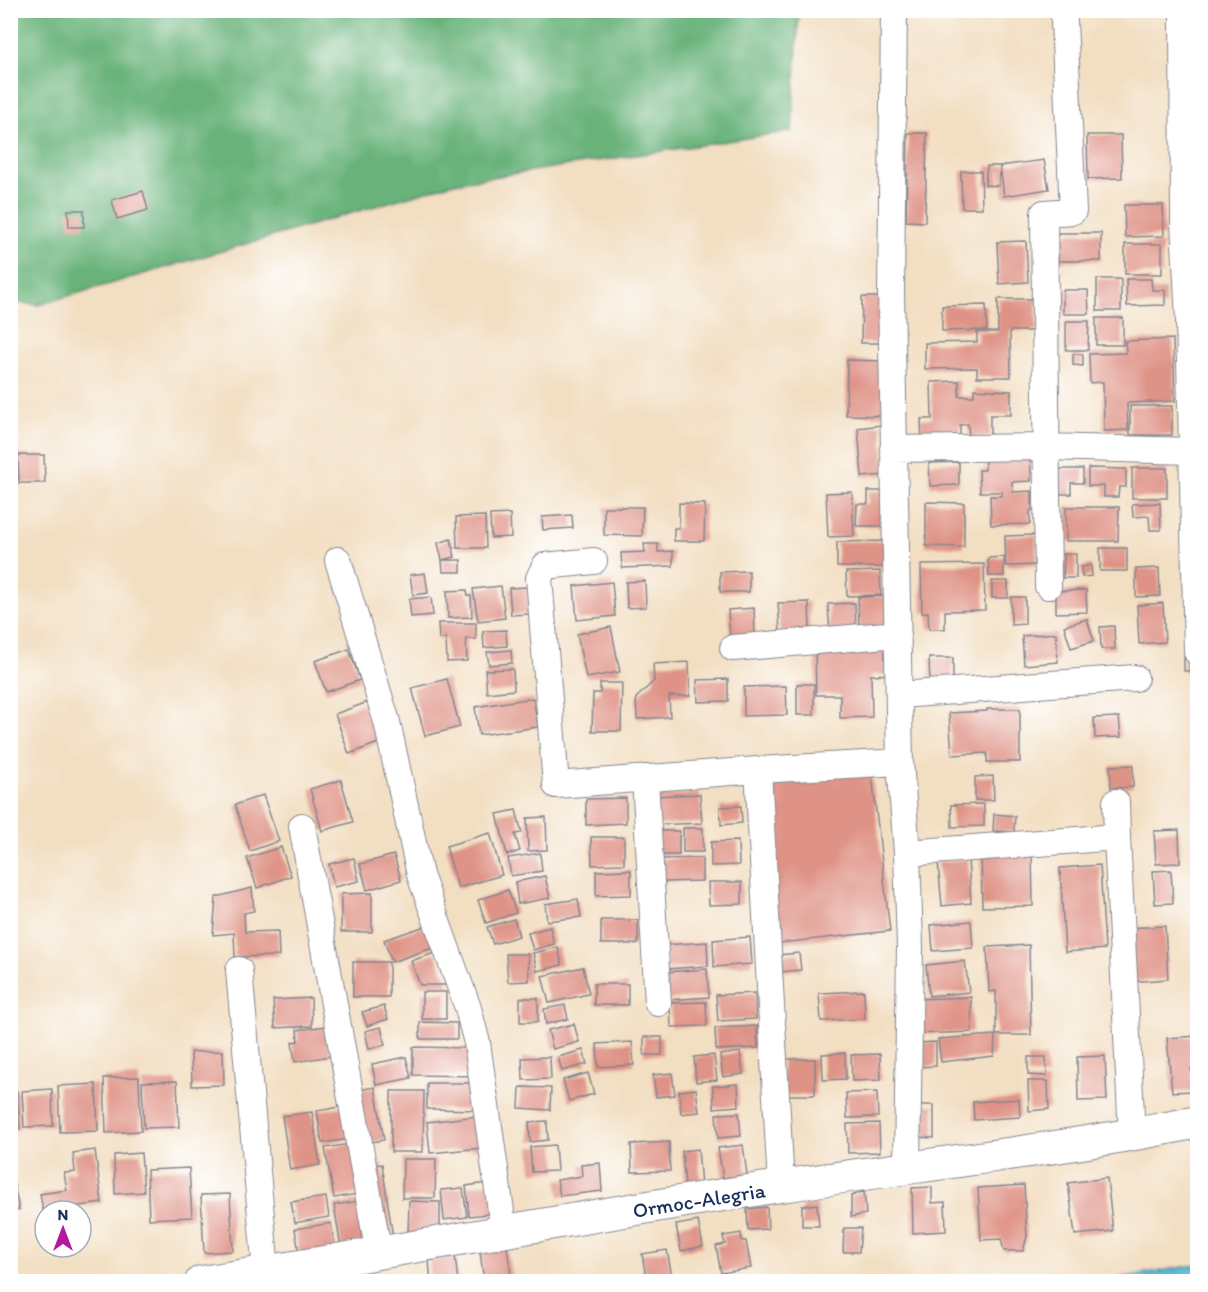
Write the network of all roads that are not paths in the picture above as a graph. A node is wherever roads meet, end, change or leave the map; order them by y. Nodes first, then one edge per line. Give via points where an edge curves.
1 (894, 10) edge
2 (1183, 17) dead end
3 (1064, 21) dead end
4 (1191, 222) edge
5 (1193, 320) edge
6 (1194, 413) edge
7 (1046, 447) junction
8 (893, 449) junction
9 (1191, 451) junction
10 (1195, 512) edge
11 (338, 560) dead end
12 (594, 561) dead end
13 (1048, 586) dead end
14 (1196, 609) edge
15 (898, 634) junction
16 (733, 648) dead end
17 (1197, 652) edge
18 (1135, 678) dead end
19 (899, 695) junction
20 (900, 762) junction
21 (758, 770) junction
22 (645, 778) junction
23 (1116, 801) dead end
24 (302, 826) dead end
25 (1117, 837) junction
26 (907, 853) junction
27 (239, 970) dead end
28 (658, 1003) dead end
29 (1197, 1122) edge
30 (1132, 1135) junction
31 (908, 1169) junction
32 (781, 1186) junction
33 (504, 1232) junction
34 (379, 1254) junction
35 (266, 1272) junction
36 (201, 1281) edge

1 - 8 street
2 - 4 street
3 - 7 street via 1073,211 1044,213
4 - 5 street
5 - 6 street
6 - 9 street
7 - 8 street
7 - 9 street
7 - 13 street
8 - 15 street
9 - 10 street
10 - 14 street
11 - 33 street via 387,722 420,875 477,1043
12 - 22 street via 545,566 539,578 556,785
14 - 17 street
15 - 16 street
15 - 19 street
18 - 19 street
19 - 20 street
20 - 21 street
20 - 26 street
21 - 22 street
21 - 32 street
22 - 28 street
23 - 25 street
24 - 34 street
25 - 26 street
25 - 30 street
26 - 31 street
27 - 35 street
29 - 30 street, Ormoc-Alegria
30 - 31 street, Ormoc-Alegria
31 - 32 street, Ormoc-Alegria
32 - 33 street, Ormoc-Alegria
33 - 34 street, Ormoc-Alegria
34 - 35 street, Ormoc-Alegria
35 - 36 street, Ormoc-Alegria

